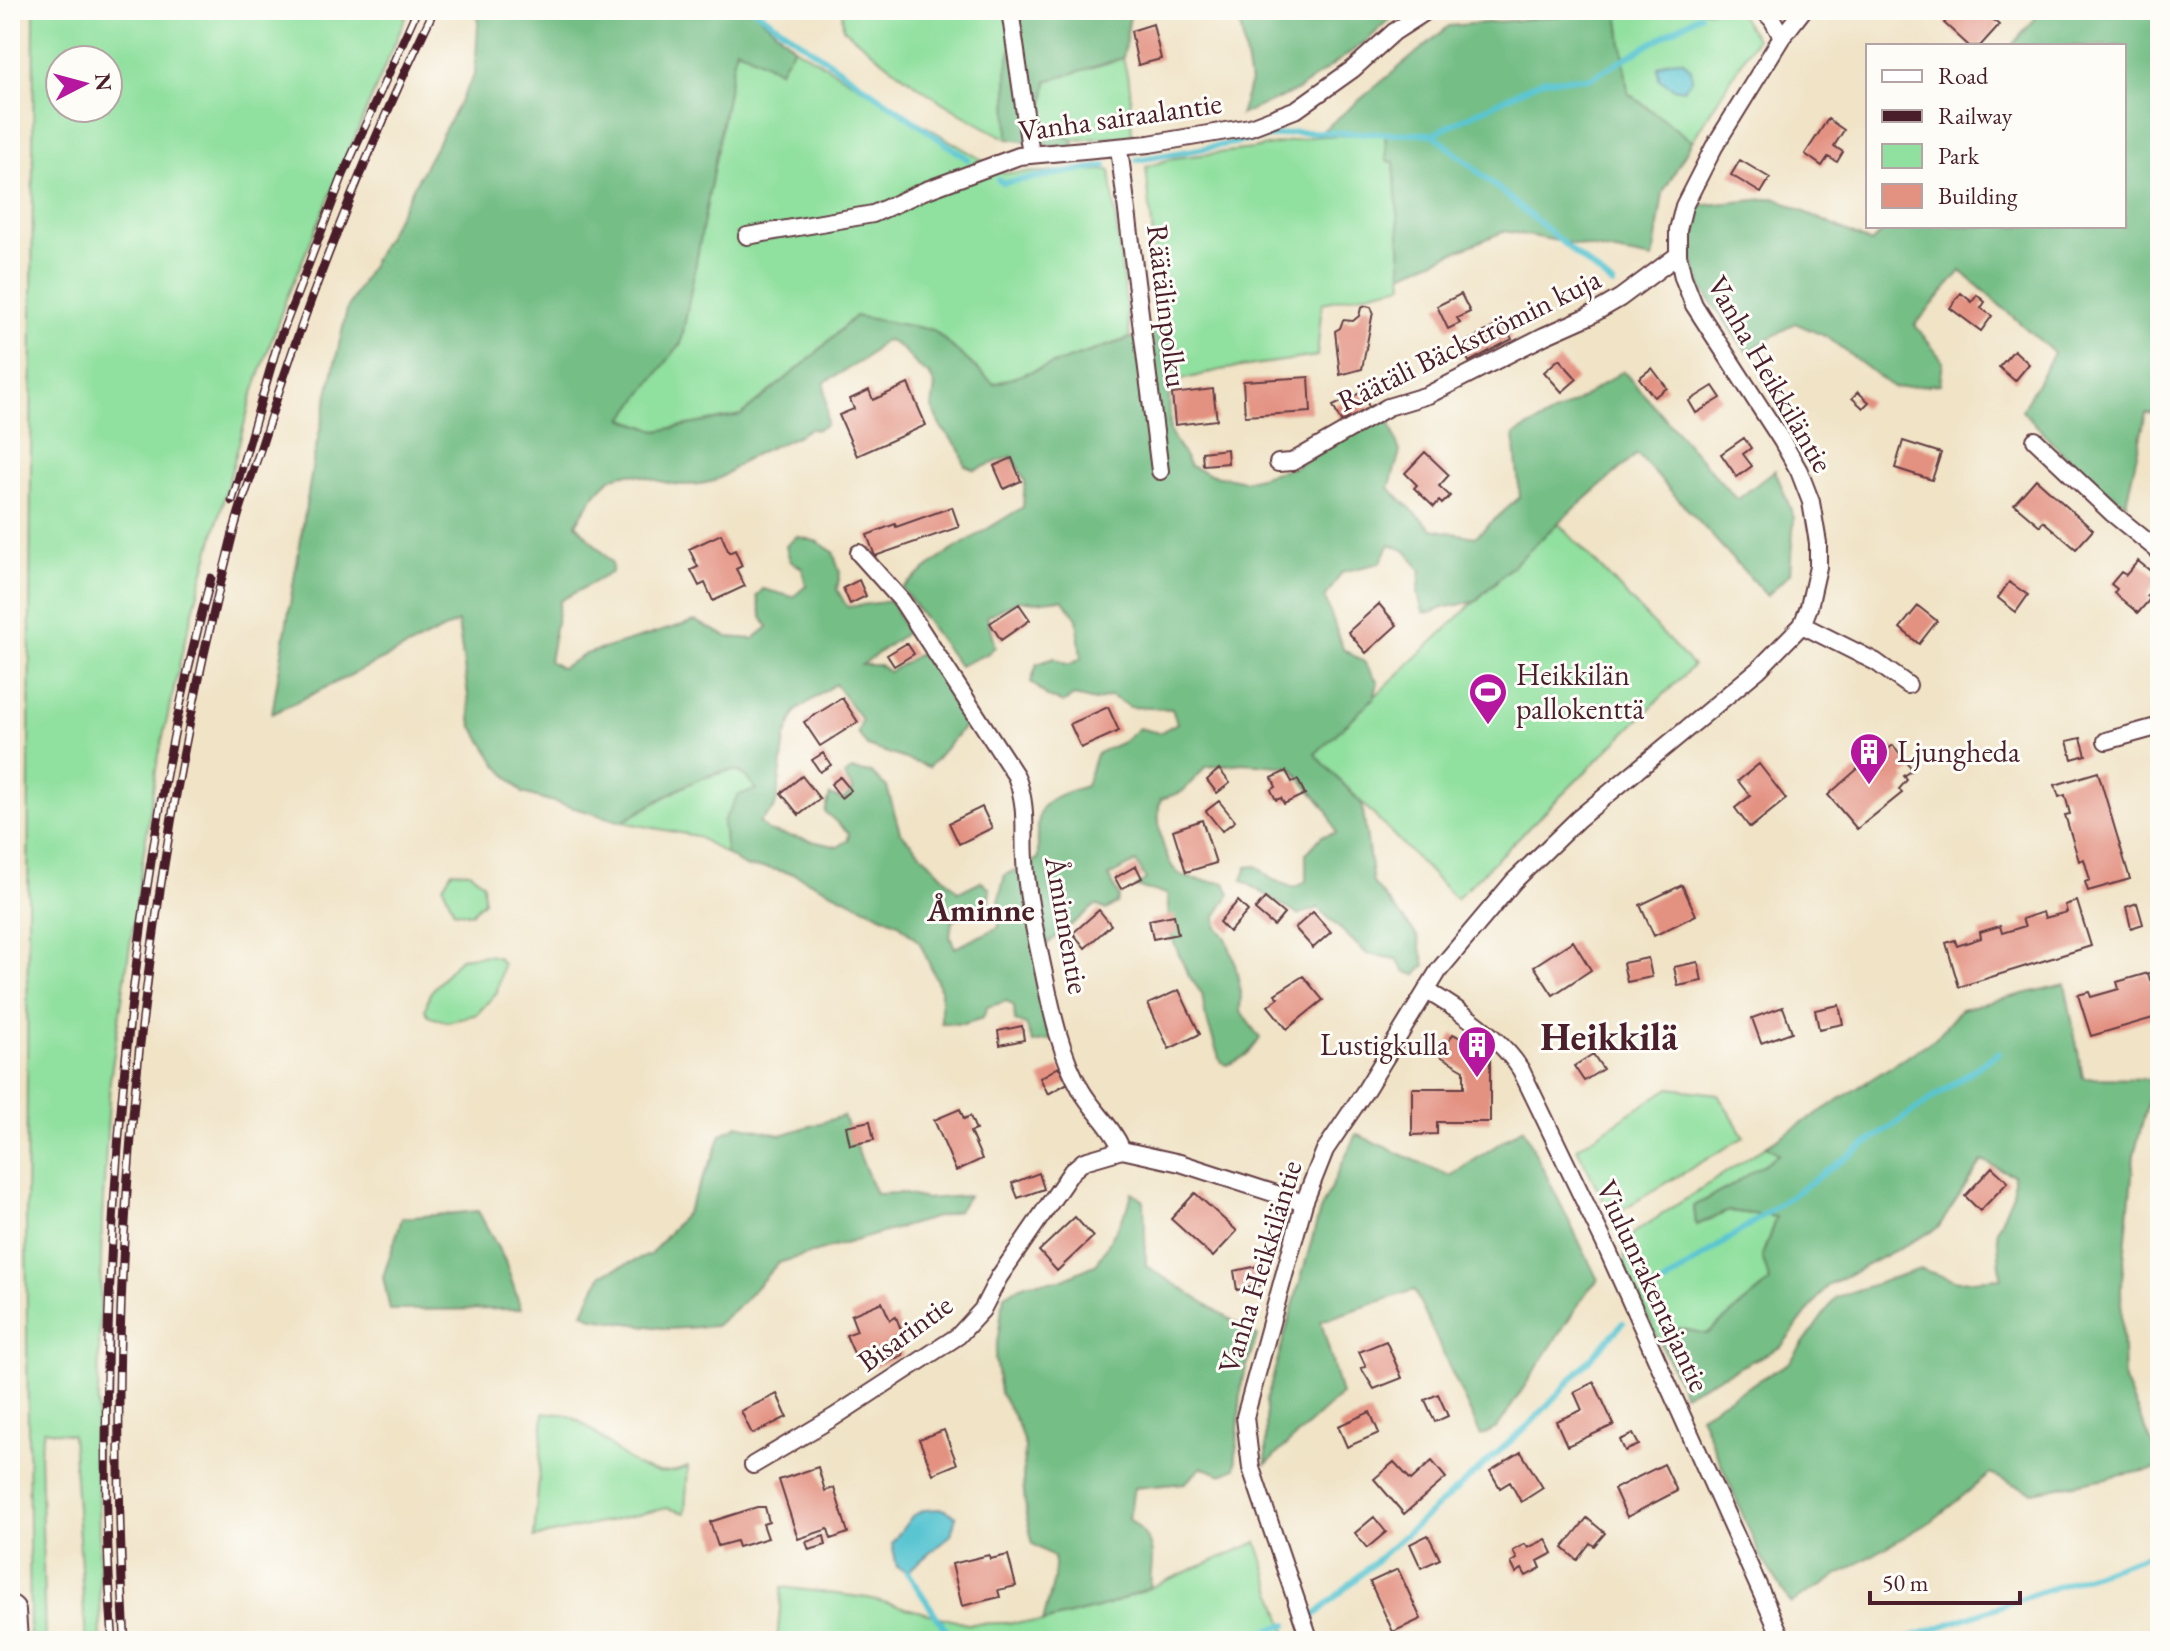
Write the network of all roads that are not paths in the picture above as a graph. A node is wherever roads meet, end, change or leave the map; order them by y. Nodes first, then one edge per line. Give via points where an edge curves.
1 (1010, 10) edge
2 (1428, 10) edge
3 (1763, 10) edge
4 (1803, 10) edge
5 (1782, 37) junction
6 (1119, 148) junction
7 (1031, 155) junction
8 (747, 236) dead end
9 (1678, 255) junction
10 (2035, 440) dead end
11 (1278, 463) dead end
12 (1160, 471) dead end
13 (2160, 552) edge
14 (859, 553) dead end
15 (1802, 625) junction
16 (1908, 685) dead end
17 (2160, 726) edge
18 (2106, 741) dead end
19 (1427, 991) junction
20 (1122, 1150) junction
21 (1304, 1203) junction
22 (753, 1465) dead end
23 (10, 1611) edge
24 (12, 1641) edge
25 (1310, 1641) edge
26 (1783, 1641) edge

1 - 7 street
2 - 6 street, Vanha sairaalantie via 1297,109 1250,127
3 - 5 street
4 - 5 street, Vanha Heikkiläntie
5 - 9 street, Vanha Heikkiläntie via 1684,206
6 - 7 street, Vanha sairaalantie
6 - 12 street, Räätälinpolku
7 - 8 street, Vanha sairaalantie via 873,214
9 - 11 street, Räätäli Bäckströmin kuja via 1589,316 1428,395 1388,407 1292,462
9 - 15 street, Vanha Heikkiläntie via 1694,305 1782,441 1811,502 1818,567
10 - 13 street
14 - 20 street, Åminnentie via 902,601 1016,776 1026,812 1025,861 1043,973 1063,1051 1081,1091
15 - 16 street via 1876,662
15 - 19 street, Vanha Heikkiläntie via 1759,669 1578,819 1514,881
17 - 18 street
19 - 21 street, Vanha Heikkiläntie via 1325,1150
19 - 26 street, Viulunrakentajantie via 1455,1007 1521,1070
20 - 21 street
20 - 22 street, Bisarintie via 1084,1161 1072,1171 982,1310 958,1336
21 - 25 street, Vanha Heikkiläntie via 1245,1425 1251,1468
23 - 24 highway

